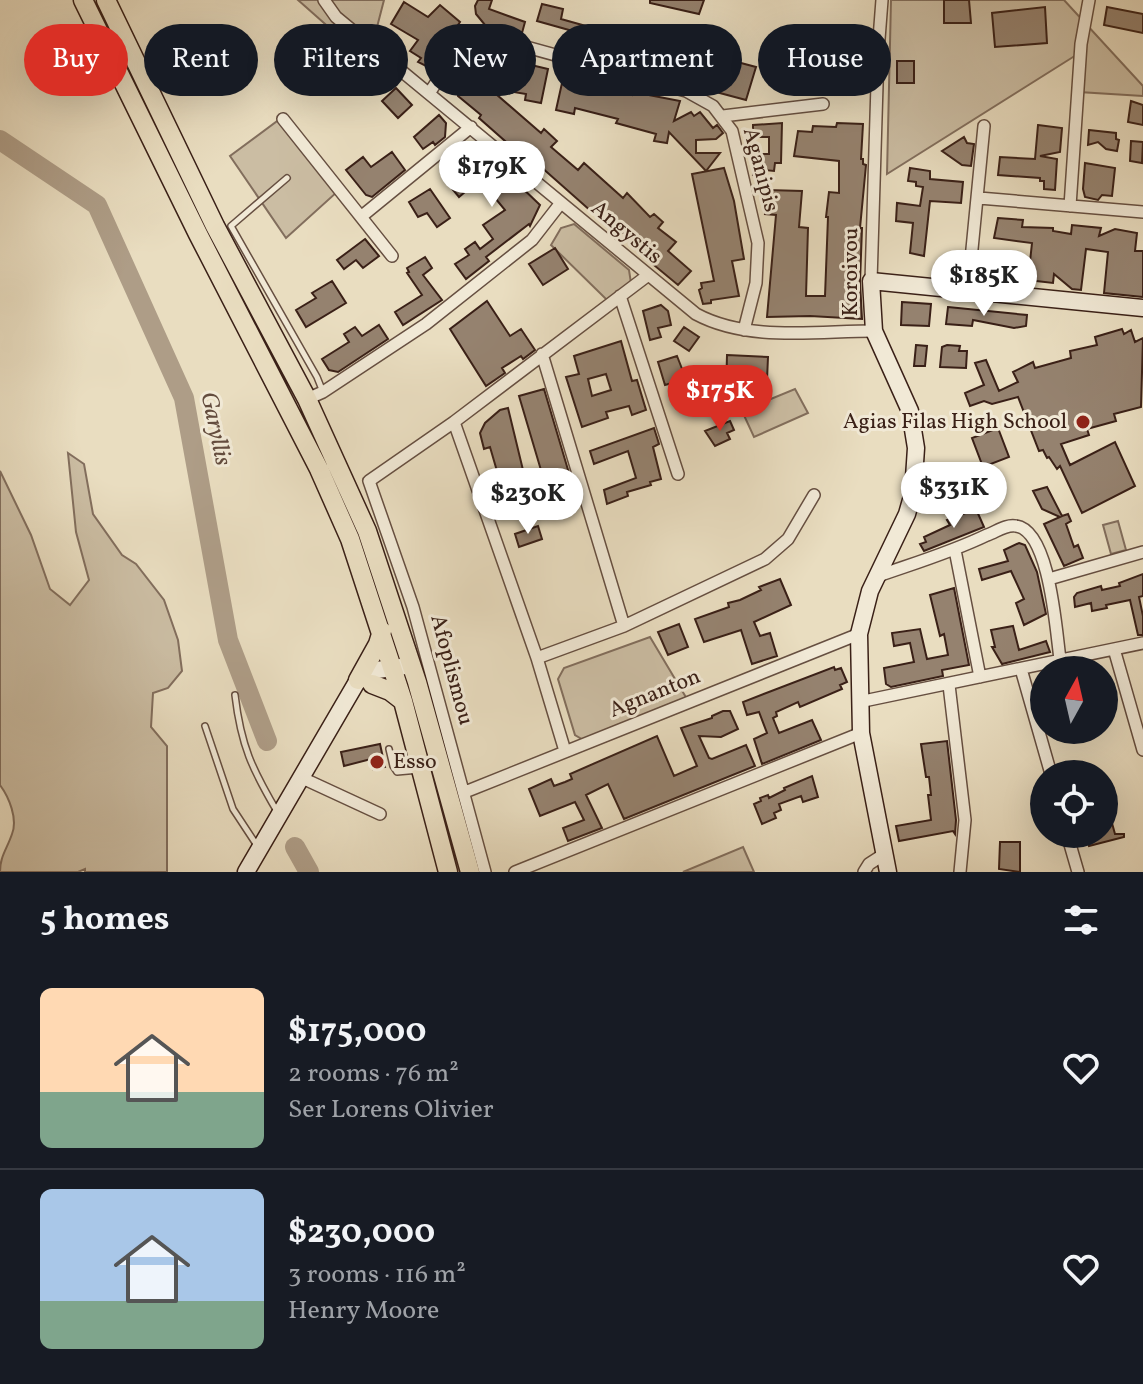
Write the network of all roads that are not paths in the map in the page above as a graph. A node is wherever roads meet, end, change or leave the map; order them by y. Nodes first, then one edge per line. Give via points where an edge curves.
1 (83, 0) edge
2 (106, 0) edge
3 (324, 0) edge
4 (882, 0) edge
5 (1089, 0) edge
6 (536, 50) edge
7 (424, 87) edge
8 (435, 96) edge
9 (823, 104) dead end
10 (723, 116) junction
11 (283, 119) dead end
12 (984, 126) dead end
13 (471, 127) junction
14 (287, 178) dead end
15 (979, 198) junction
16 (560, 204) junction
17 (1070, 206) junction
18 (1143, 212) edge
19 (362, 216) junction
20 (392, 256) dead end
21 (647, 276) junction
22 (871, 281) junction
23 (968, 290) junction
24 (620, 296) junction
25 (1143, 308) edge
26 (744, 330) junction
27 (874, 331) junction
28 (542, 354) junction
29 (315, 396) junction
30 (454, 422) junction
31 (678, 474) dead end
32 (814, 495) dead end
33 (955, 550) junction
34 (1143, 552) edge
35 (878, 576) junction
36 (1049, 579) junction
37 (624, 626) junction
38 (382, 631) junction
39 (859, 634) junction
40 (1143, 643) edge
41 (1114, 649) junction
42 (1060, 656) edge
43 (1076, 656) edge
44 (537, 658) junction
45 (1030, 667) edge
46 (1021, 669) junction
47 (400, 670) junction
48 (980, 677) junction
49 (361, 684) junction
50 (949, 685) junction
51 (235, 695) dead end
52 (403, 701) junction
53 (859, 702) junction
54 (205, 726) dead end
55 (861, 733) junction
56 (389, 749) dead end
57 (1143, 750) edge
58 (565, 751) junction
59 (1047, 760) edge
60 (422, 769) junction
61 (300, 777) junction
62 (465, 792) junction
63 (278, 814) junction
64 (380, 814) dead end
65 (259, 847) junction
66 (1071, 848) edge
67 (886, 864) edge
68 (523, 871) edge
69 (246, 872) edge
70 (448, 872) edge
71 (470, 872) edge
72 (485, 872) edge
73 (864, 872) edge
74 (960, 872) edge
75 (1078, 872) edge

1 - 38 main road via 319,469
2 - 29 main road via 215,226
3 - 7 street, Angystis via 336,17
4 - 22 street, Koroivou
5 - 17 street
6 - 10 street, Aganipis via 686,91
8 - 13 street, Angystis
9 - 10 street
10 - 26 street, Aganipis via 732,131 758,243 756,283
11 - 19 street
12 - 15 street
13 - 16 street, Angystis
13 - 19 street
14 - 29 lane via 231,226 317,377
15 - 17 street
15 - 23 street
16 - 21 street, Angystis
16 - 29 street via 532,240 426,324
17 - 18 street
19 - 20 street
21 - 24 street
21 - 26 street, Angystis via 696,314
22 - 23 street
22 - 27 street, Koroivou
23 - 25 street
24 - 28 street
24 - 31 street
26 - 27 street, Angystis
27 - 35 street, Koroivou via 910,411 916,448 907,514
28 - 30 street
28 - 37 street
29 - 47 main road via 367,531
30 - 44 street
30 - 62 street, Afoplismou via 369,481 413,607
32 - 37 street via 788,539 765,559
33 - 35 street
33 - 36 street via 1016,526 1032,536
33 - 48 street
34 - 36 street
35 - 39 street, Koroivou
36 - 42 street
37 - 44 street
38 - 47 main road
38 - 49 main road
39 - 53 street, Koroivou
39 - 58 street, Agnanton
40 - 41 street
41 - 43 street
41 - 57 street
44 - 58 street
45 - 46 street
46 - 48 street
46 - 59 street
47 - 49 street
47 - 52 main road
47 - 71 main road
48 - 50 street
49 - 52 main road via 390,691
49 - 61 street
50 - 53 street
50 - 74 street via 965,820
51 - 63 lane via 242,743
52 - 60 main road
53 - 55 street, Koroivou
54 - 65 lane via 233,809
55 - 67 street, Koroivou
55 - 68 street
56 - 60 lane via 397,772
58 - 62 street, Agnanton
60 - 70 main road
61 - 63 street
61 - 64 street
62 - 72 street, Afoplismou
63 - 65 street
65 - 69 street
66 - 75 street
67 - 73 street via 869,864

